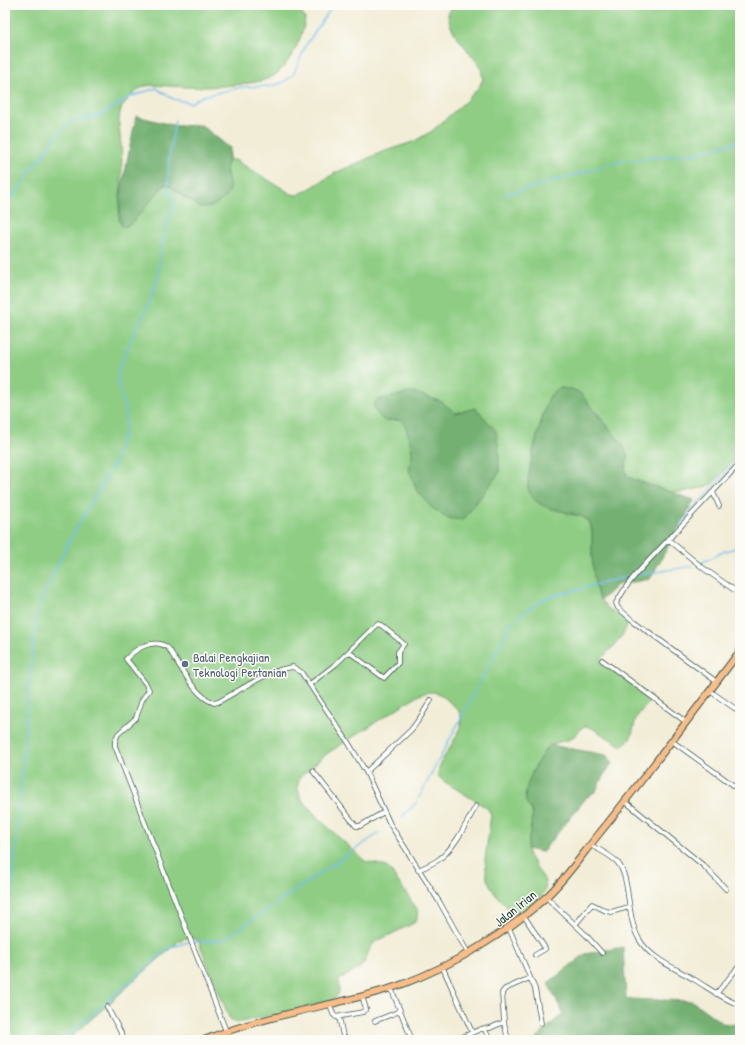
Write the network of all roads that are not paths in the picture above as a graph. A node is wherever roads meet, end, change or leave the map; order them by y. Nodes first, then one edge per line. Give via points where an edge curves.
1 (740, 464) edge
2 (713, 492) junction
3 (719, 506) dead end
4 (668, 540) junction
5 (740, 594) edge
6 (349, 652) junction
7 (740, 652) edge
8 (602, 660) dead end
9 (717, 682) junction
10 (310, 684) junction
11 (710, 691) junction
12 (431, 700) dead end
13 (740, 712) edge
14 (686, 722) junction
15 (672, 741) junction
16 (313, 771) dead end
17 (366, 772) junction
18 (740, 790) edge
19 (626, 802) junction
20 (476, 806) dead end
21 (384, 812) junction
22 (590, 845) junction
23 (418, 870) junction
24 (726, 889) dead end
25 (546, 897) junction
26 (629, 907) junction
27 (524, 916) junction
28 (576, 925) junction
29 (509, 928) junction
30 (468, 953) junction
31 (602, 953) dead end
32 (535, 955) dead end
33 (740, 965) edge
34 (442, 966) junction
35 (530, 978) junction
36 (392, 988) junction
37 (716, 994) junction
38 (362, 996) junction
39 (330, 1004) junction
40 (740, 1005) edge
41 (107, 1007) dead end
42 (400, 1011) junction
43 (339, 1017) junction
44 (375, 1021) dead end
45 (504, 1022) junction
46 (541, 1023) dead end
47 (484, 1028) junction
48 (226, 1031) junction
49 (472, 1032) junction
50 (125, 1040) edge
51 (204, 1040) edge
52 (348, 1040) edge
53 (412, 1040) edge
54 (455, 1040) edge
55 (490, 1040) edge
56 (508, 1040) edge

1 - 2 street
2 - 3 street
2 - 4 street
4 - 5 street
4 - 9 street via 636,575 616,603 618,608 645,630
6 - 6 street via 384,678 398,663 398,652 404,644 378,624
6 - 10 street
7 - 9 main road, Jalan Irian
8 - 14 street
9 - 11 main road, Jalan Irian
10 - 17 street
10 - 48 street via 301,672 290,667 214,703 198,691 170,650 162,645 158,643 140,647 126,659 149,690 142,700 136,718 116,737 115,746
11 - 13 street
11 - 14 main road, Jalan Irian
12 - 17 street via 411,730
14 - 15 main road, Jalan Irian
15 - 18 street
15 - 19 main road, Jalan Irian
16 - 21 street via 356,826
17 - 21 street
19 - 22 main road, Jalan Irian
19 - 24 street via 704,866
20 - 23 street via 443,856
21 - 23 street
22 - 25 main road, Jalan Irian
22 - 26 street via 617,862 625,878
23 - 30 street
25 - 27 main road, Jalan Irian
25 - 28 street
26 - 28 street via 611,912 593,904
26 - 37 street via 633,927 648,951
27 - 29 main road, Jalan Irian
27 - 32 street via 545,948
28 - 31 street
29 - 30 main road, Jalan Irian
29 - 35 street
30 - 34 main road, Jalan Irian
33 - 37 street
34 - 36 main road, Jalan Irian
34 - 49 street
35 - 45 street via 503,991
35 - 46 street via 535,989
36 - 38 main road, Jalan Irian
36 - 42 street
37 - 40 street
38 - 39 main road, Jalan Irian
38 - 43 street via 366,1009 364,1011
39 - 43 street via 333,1014
39 - 48 main road, Jalan Irian
41 - 50 street
42 - 44 street
42 - 53 street
43 - 52 street via 343,1036
45 - 47 street
45 - 56 street
47 - 49 street
47 - 55 street
48 - 51 main road, Jalan Irian
49 - 54 street

